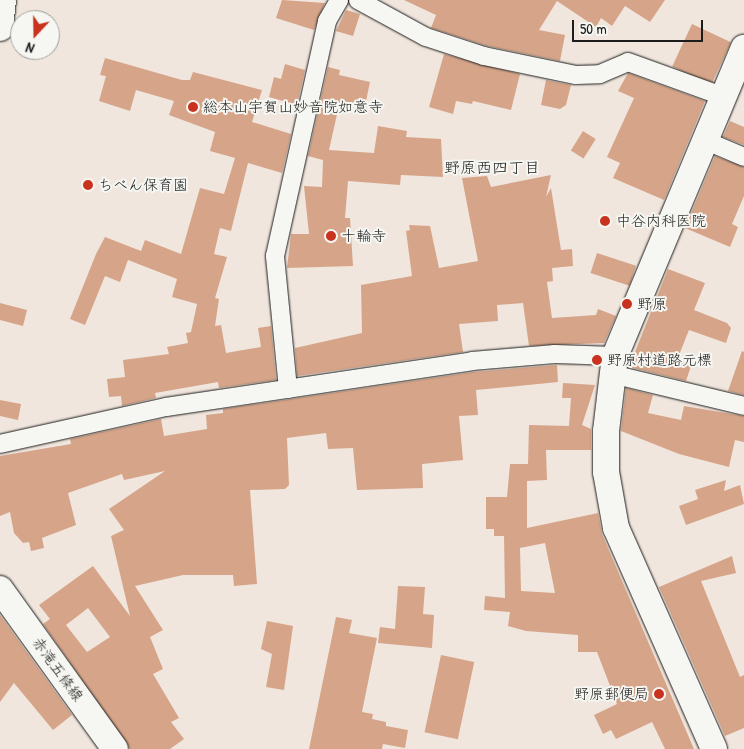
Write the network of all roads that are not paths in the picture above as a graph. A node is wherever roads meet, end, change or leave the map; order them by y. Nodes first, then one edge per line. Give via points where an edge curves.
1 (4, 0) edge
2 (338, 0) edge
3 (358, 0) edge
4 (0, 28) edge
5 (744, 48) edge
6 (722, 96) junction
7 (704, 140) junction
8 (744, 157) edge
9 (614, 365) junction
10 (288, 389) junction
11 (744, 406) edge
12 (0, 444) edge
13 (0, 589) edge
14 (115, 749) edge
15 (714, 749) edge

1 - 4 street
2 - 10 street via 327,21 275,256
3 - 6 street via 426,37 484,56 576,75 600,74 628,62
5 - 6 street
6 - 7 street
7 - 8 street
7 - 9 street
9 - 10 street via 555,354 472,361
9 - 11 street
9 - 15 street via 606,472 616,528
10 - 12 street via 166,408
13 - 14 street, 赤滝五條線

